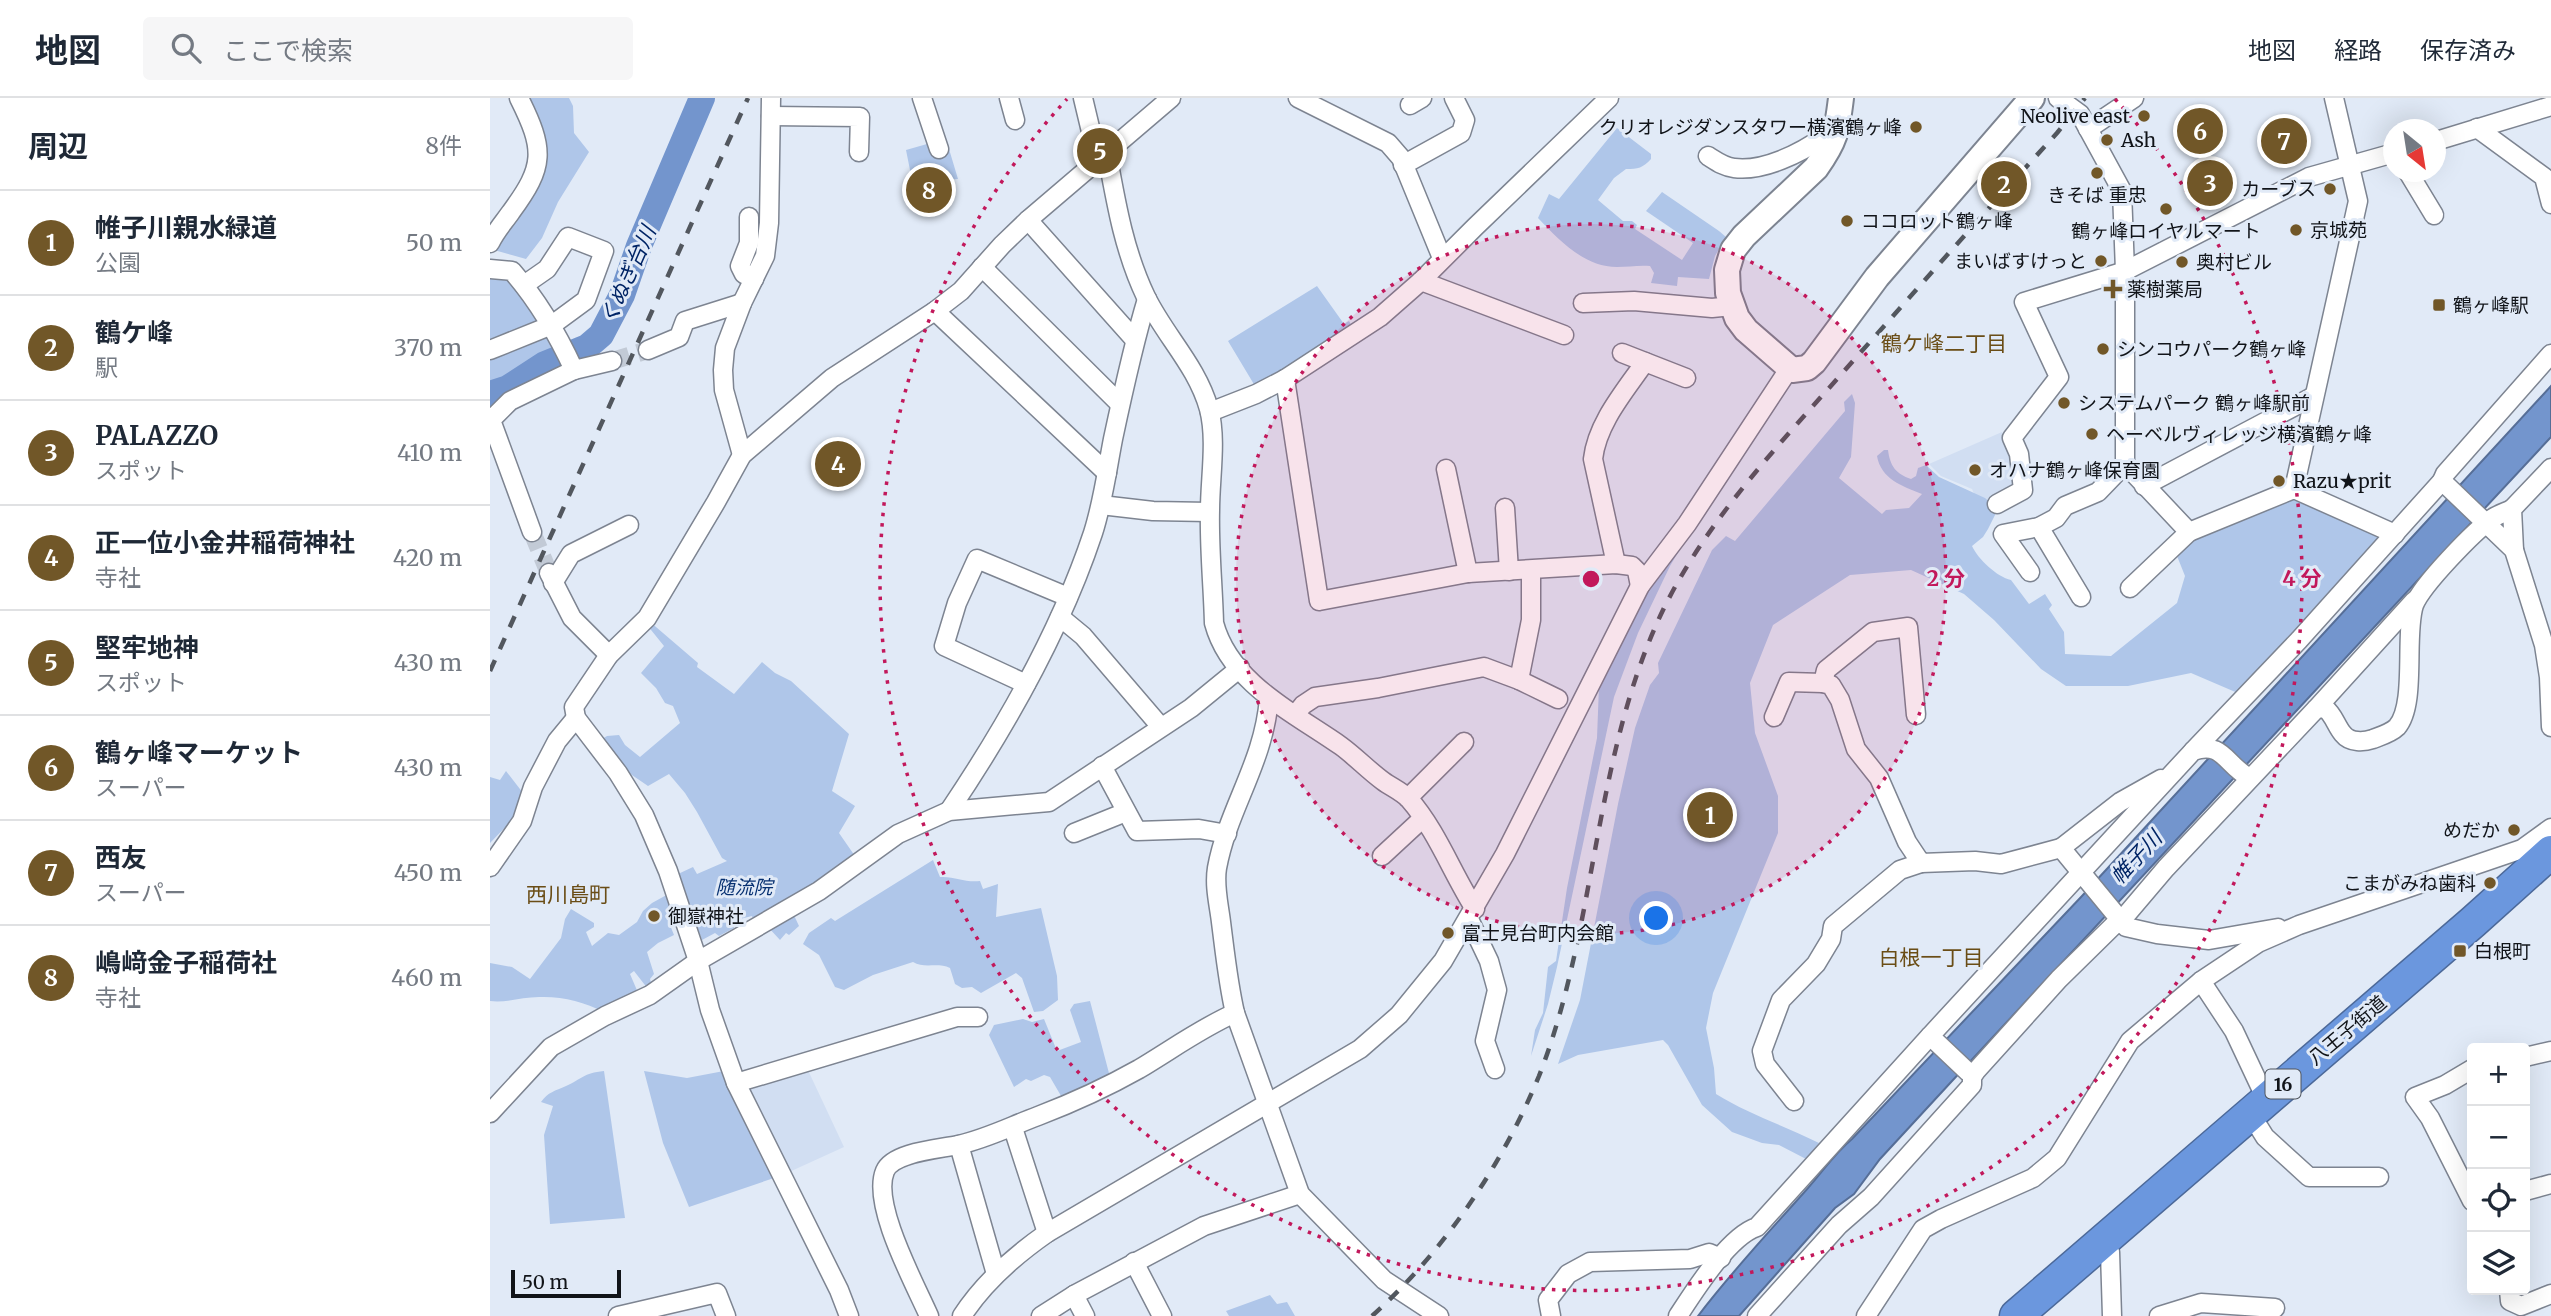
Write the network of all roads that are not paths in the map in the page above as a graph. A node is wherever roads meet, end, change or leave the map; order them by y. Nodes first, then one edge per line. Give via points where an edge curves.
1 (519, 98) edge
2 (922, 98) edge
3 (1009, 98) edge
4 (1083, 98) edge
5 (1171, 98) edge
6 (1298, 98) edge
7 (1454, 98) edge
8 (1609, 98) edge
9 (1841, 98) edge
10 (2032, 98) edge
11 (2058, 98) edge
12 (2134, 98) edge
13 (2334, 98) edge
14 (2551, 106) edge
15 (771, 107) edge
16 (1015, 120) dead end
17 (2084, 122) junction
18 (2477, 128) junction
19 (2446, 138) edge
20 (1835, 140) junction
21 (939, 149) dead end
22 (859, 152) dead end
23 (1708, 156) dead end
24 (2383, 156) edge
25 (1102, 157) junction
26 (1404, 165) junction
27 (2351, 165) junction
28 (2547, 176) edge
29 (2414, 182) edge
30 (2551, 204) edge
31 (2434, 215) dead end
32 (749, 217) dead end
33 (1028, 220) junction
34 (1443, 258) junction
35 (498, 259) edge
36 (982, 268) junction
37 (2125, 271) junction
38 (754, 279) junction
39 (1421, 281) junction
40 (524, 285) junction
41 (1147, 299) junction
42 (742, 303) junction
43 (1583, 303) dead end
44 (1732, 306) junction
45 (935, 311) junction
46 (552, 325) junction
47 (1564, 335) dead end
48 (1135, 340) junction
49 (490, 350) edge
50 (648, 350) tunnel mouth
51 (1622, 353) dead end
52 (2551, 354) edge
53 (569, 360) junction
54 (612, 361) tunnel mouth
55 (1645, 362) junction
56 (1789, 369) junction
57 (1686, 377) dead end
58 (1285, 379) junction
59 (2314, 396) junction
60 (1120, 404) junction
61 (1210, 412) junction
62 (741, 455) junction
63 (2125, 464) junction
64 (2551, 468) edge
65 (1446, 469) dead end
66 (1107, 473) junction
67 (2444, 484) junction
68 (2144, 486) junction
69 (2294, 489) junction
70 (1997, 504) dead end
71 (1101, 505) junction
72 (1505, 509) dead end
73 (2512, 509) junction
74 (1209, 512) junction
75 (2484, 521) junction
76 (629, 525) dead end
77 (2039, 527) junction
78 (532, 532) tunnel mouth
79 (2189, 533) junction
80 (2395, 534) junction
81 (2514, 550) junction
82 (1616, 564) junction
83 (1531, 569) junction
84 (1509, 571) junction
85 (2030, 572) dead end
86 (1468, 573) junction
87 (1640, 586) junction
88 (2130, 588) dead end
89 (2420, 593) junction
90 (1068, 597) junction
91 (2081, 597) dead end
92 (1060, 617) junction
93 (610, 654) junction
94 (1240, 668) junction
95 (1519, 680) junction
96 (1823, 683) junction
97 (1026, 684) junction
98 (1269, 698) junction
99 (1569, 704) junction
100 (2316, 709) junction
101 (1295, 715) junction
102 (1916, 715) dead end
103 (1774, 717) dead end
104 (576, 718) junction
105 (1161, 727) junction
106 (2551, 727) edge
107 (1464, 742) dead end
108 (2199, 749) junction
109 (1102, 766) junction
110 (2173, 773) junction
111 (2247, 777) junction
112 (1408, 798) junction
113 (949, 811) junction
114 (1126, 811) junction
115 (1422, 819) junction
116 (2551, 828) edge
117 (1074, 833) dead end
118 (1227, 834) junction
119 (2061, 848) junction
120 (2537, 855) edge
121 (1382, 856) dead end
122 (1921, 863) junction
123 (490, 867) edge
124 (2083, 874) junction
125 (1472, 914) junction
126 (2119, 919) junction
127 (2299, 925) junction
128 (698, 961) junction
129 (2201, 981) junction
130 (1235, 1013) junction
131 (978, 1017) dead end
132 (1932, 1039) junction
133 (2551, 1051) edge
134 (2530, 1056) edge
135 (1495, 1069) dead end
136 (1968, 1072) dead end
137 (2467, 1072) edge
138 (736, 1083) junction
139 (1794, 1101) dead end
140 (1268, 1104) junction
141 (2258, 1106) junction
142 (490, 1113) edge
143 (1013, 1128) junction
144 (959, 1145) junction
145 (2379, 1177) dead end
146 (2551, 1184) edge
147 (2530, 1190) edge
148 (2467, 1191) edge
149 (1300, 1194) junction
150 (1047, 1233) junction
151 (2103, 1240) junction
152 (1721, 1258) junction
153 (1135, 1262) junction
154 (996, 1274) junction
155 (2551, 1294) edge
156 (2509, 1295) edge
157 (1074, 1296) junction
158 (2276, 1308) dead end
159 (2200, 1310) edge
160 (618, 1316) edge
161 (726, 1316) edge
162 (849, 1316) edge
163 (929, 1316) edge
164 (962, 1316) edge
165 (1041, 1316) edge
166 (1085, 1316) edge
167 (1162, 1316) edge
168 (1439, 1316) edge
169 (1551, 1316) edge
170 (1678, 1316) edge
171 (1757, 1316) edge
172 (1866, 1316) edge
173 (2016, 1316) edge
174 (2112, 1316) edge
175 (2159, 1316) edge

1 - 35 street via 536,141 538,164
2 - 21 street
3 - 16 street
4 - 25 street
5 - 25 street
6 - 26 street via 1388,143
7 - 26 street via 1465,120 1461,133
8 - 34 street
9 - 20 street
10 - 56 street via 1877,277 1814,362 1800,370
11 - 17 street
12 - 17 street
13 - 27 street
14 - 18 street
15 - 22 street via 860,117
15 - 38 street via 769,223 765,256
17 - 37 street via 2122,191
18 - 19 street
18 - 28 street
20 - 23 street via 1823,136 1781,160 1735,168
20 - 44 street via 1816,168 1738,242 1727,270
24 - 27 street
25 - 33 street
25 - 41 street via 1131,262
26 - 34 street
27 - 37 street via 2309,177
27 - 59 street via 2358,201
28 - 30 street
29 - 31 street
32 - 38 street via 749,243 740,266
33 - 36 street
33 - 48 street
34 - 39 street
35 - 40 street
36 - 45 street
36 - 60 street
37 - 63 street
37 - 70 street via 2024,302 2059,377 2012,438 2019,454 2023,490
38 - 42 street
39 - 47 street
39 - 58 street via 1380,317
40 - 46 street
40 - 46 street via 547,269 568,237 604,251 586,300
41 - 48 street
41 - 61 street via 1199,379
42 - 50 street via 685,321 679,337
42 - 62 street via 723,370
43 - 44 street
44 - 56 street via 1746,330
45 - 62 street via 832,378
45 - 66 street
46 - 49 street
46 - 53 street
48 - 60 street
51 - 55 street
52 - 67 street via 2445,474
53 - 54 street
53 - 78 street via 491,420
55 - 57 street
55 - 82 street via 1600,432 1594,450
56 - 87 street via 1687,524
58 - 61 street
58 - 86 street via 1319,601
59 - 68 street
59 - 69 street
60 - 66 street
61 - 74 street
62 - 93 street via 647,618
63 - 68 street
63 - 77 street via 2098,492 2065,506 2056,518
64 - 73 street
65 - 86 street
66 - 71 street
67 - 75 street
67 - 80 street
68 - 79 street
69 - 79 street
69 - 80 street
71 - 74 street
71 - 90 street
72 - 84 street
73 - 75 street
73 - 81 street
74 - 94 street via 1214,623 1225,651
75 - 81 street
75 - 89 street
76 - 93 street via 571,554 551,578 572,618
77 - 85 street via 2003,534
77 - 91 street
79 - 88 street
80 - 108 street
81 - 106 street via 2544,645
82 - 83 street
82 - 87 street via 1632,566
83 - 84 street
83 - 95 street via 1531,620
84 - 86 street
87 - 99 street
89 - 100 street
89 - 100 street via 2413,608 2404,712 2397,727 2383,736 2354,741 2343,735 2331,713
90 - 92 street
90 - 97 street via 977,559 944,646
92 - 97 street
92 - 105 street via 1083,636
93 - 104 street via 574,707
94 - 98 street
94 - 105 street
95 - 99 street
95 - 101 street via 1484,667 1315,697
96 - 102 street via 1826,670 1873,632 1908,627
96 - 103 street via 1789,682
96 - 122 street via 1831,685 1840,700 1856,749 1879,778
97 - 113 street
98 - 101 street
98 - 118 street via 1262,745
99 - 125 street
100 - 111 street
101 - 112 street
104 - 123 street via 557,741 533,787 522,821
104 - 128 street via 644,815
105 - 109 street
107 - 112 street
108 - 110 street
108 - 111 street via 2214,748
109 - 113 street via 1049,802
109 - 114 street
110 - 119 street via 2120,803
110 - 124 street
111 - 126 street
112 - 115 street
113 - 128 street via 898,834 819,891
114 - 117 street
114 - 118 street via 1137,831 1199,829
115 - 121 street
115 - 125 street via 1450,861
116 - 120 street
118 - 130 street via 1216,887
119 - 122 street via 2001,864
119 - 124 street
120 - 127 street via 2460,868
120 - 141 highway, 八王子街道 / 16
122 - 139 street via 1900,870 1832,926 1831,939 1816,964 1780,1000 1762,1052 1765,1064
124 - 126 street
124 - 132 street
125 - 135 street via 1497,990 1485,1041
125 - 140 street via 1443,961 1399,1015 1360,1049
126 - 127 street via 2126,927 2149,933 2209,940
126 - 171 street via 2059,979 1976,1071 1972,1085
127 - 129 street via 2258,943
128 - 138 street
128 - 142 street via 650,995 551,1047
129 - 141 street via 2234,1031
129 - 172 street via 2130,1041 2057,1158 2022,1184 1923,1229
130 - 140 street
130 - 143 street via 1137,1070
131 - 138 street via 957,1017
132 - 136 street
132 - 152 street via 1757,1227 1744,1231
133 - 134 street
137 - 148 street via 2415,1097
138 - 162 street
140 - 149 street
140 - 150 street
141 - 145 street via 2265,1137 2309,1177
141 - 151 highway, 八王子街道 / 16
143 - 144 street
143 - 150 street
144 - 154 street
144 - 163 street via 914,1153 891,1163 884,1179 887,1216
146 - 147 street
149 - 153 street via 1204,1226
149 - 168 street via 1384,1280
150 - 154 street
151 - 173 highway, 八王子街道 / 16
151 - 174 street via 2109,1252
152 - 169 street via 1709,1253 1690,1259 1590,1262 1568,1274 1548,1300
152 - 170 street
153 - 157 street
153 - 167 street
154 - 164 street
155 - 156 street via 2521,1306 2510,1301
157 - 165 street
157 - 166 street
158 - 159 street
159 - 175 street
160 - 161 street via 717,1293

